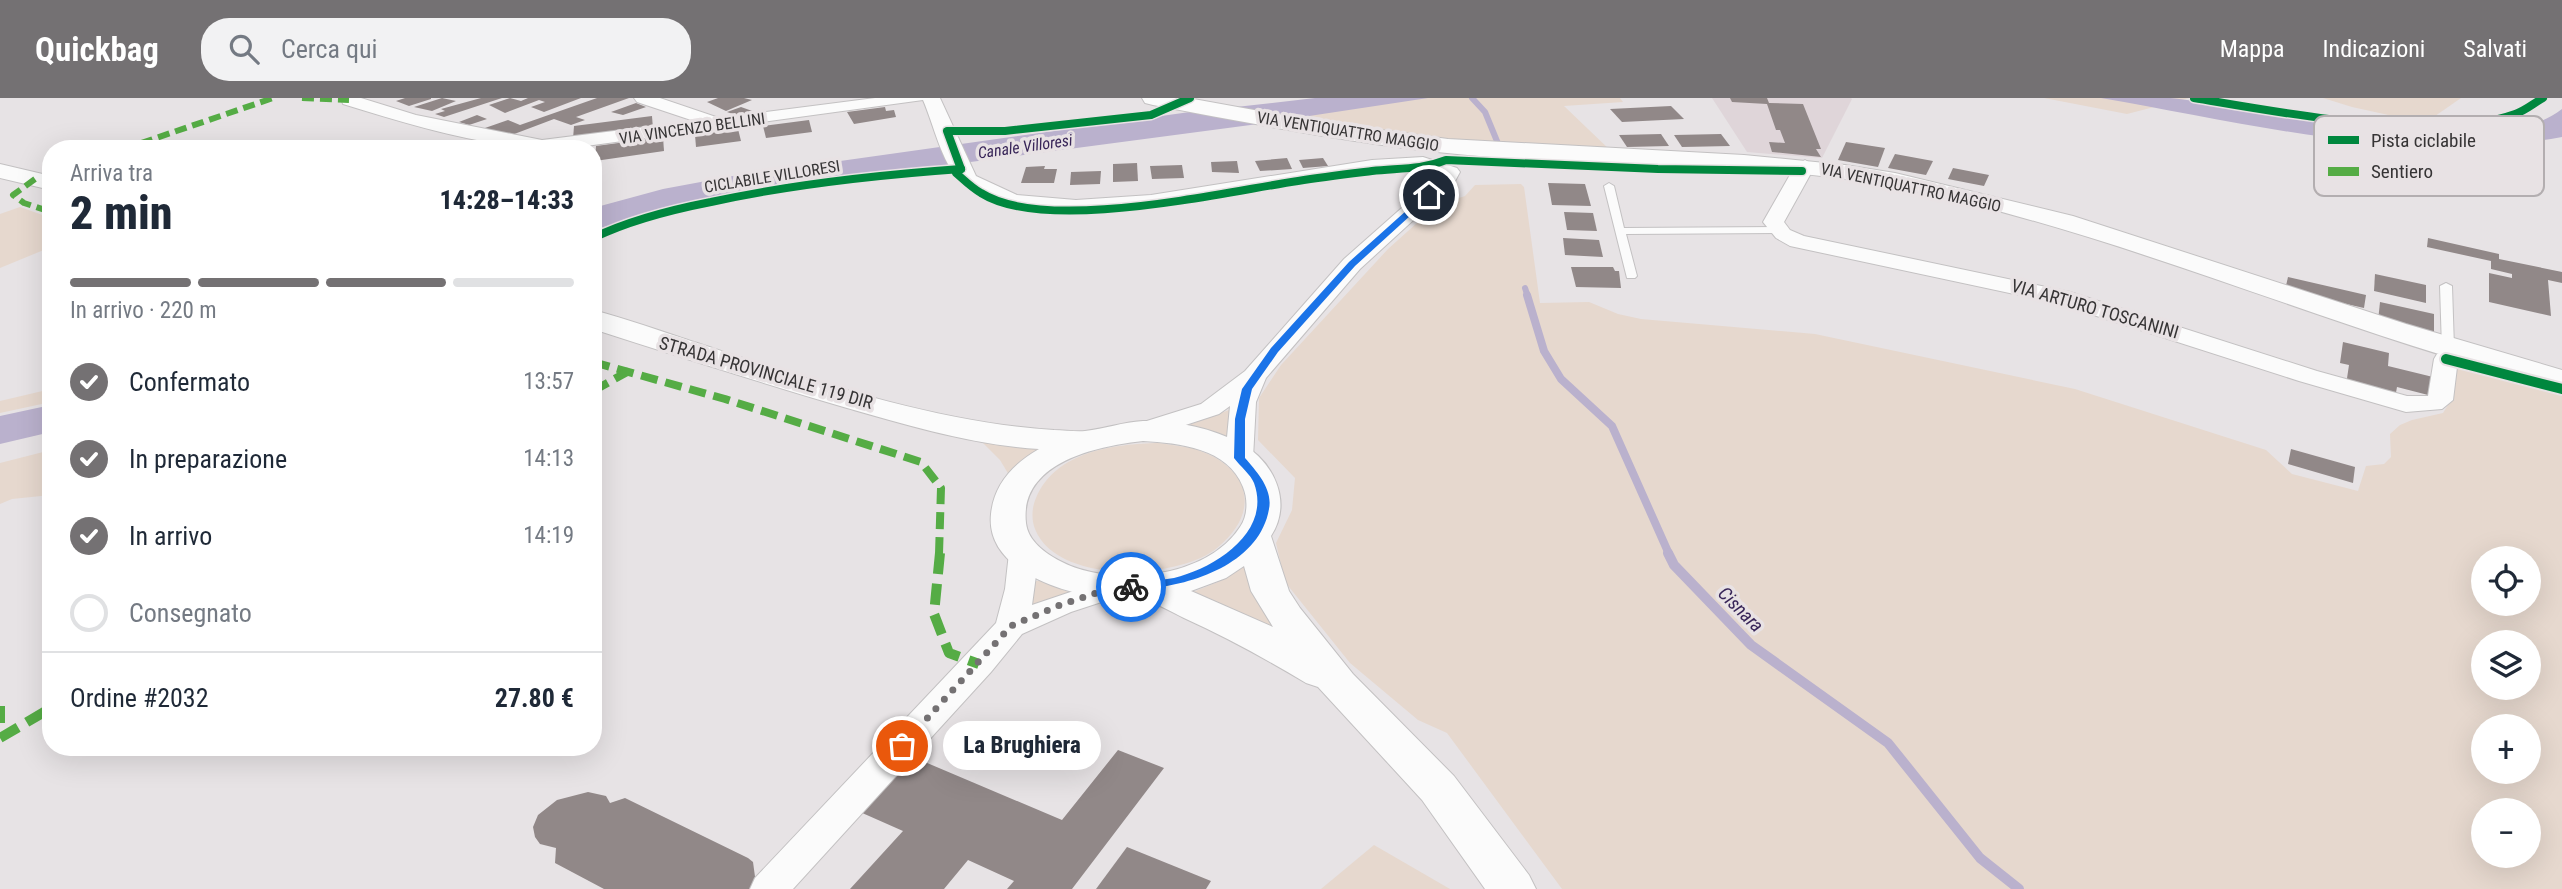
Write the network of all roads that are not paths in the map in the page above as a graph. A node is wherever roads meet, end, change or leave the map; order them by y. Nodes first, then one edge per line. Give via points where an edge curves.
1 (350, 98) edge
2 (643, 98) edge
3 (916, 98) edge
4 (932, 98) edge
5 (1153, 98) edge
6 (718, 124) junction
7 (512, 140) edge
8 (590, 140) edge
9 (1805, 166) junction
10 (0, 171) edge
11 (42, 181) edge
12 (1609, 186) dead end
13 (1619, 230) junction
14 (1778, 230) junction
15 (1631, 276) dead end
16 (2446, 286) dead end
17 (602, 322) edge
18 (2447, 353) junction
19 (1254, 376) junction
20 (2562, 380) edge
21 (938, 424) junction
22 (1143, 431) junction
23 (1083, 441) junction
24 (1240, 458) junction
25 (1012, 495) junction
26 (1253, 536) junction
27 (1024, 553) junction
28 (1131, 587) junction
29 (1011, 626) junction
30 (1338, 684) junction
31 (769, 889) edge
32 (1512, 889) edge

1 - 7 street, VIA VINCENZO BELLINI via 412,120
2 - 6 street
3 - 6 street, VIA VINCENZO BELLINI
4 - 19 street via 968,179 994,194 1031,204 1118,204 1370,168 1425,163 1447,167 1447,179 1352,264
5 - 9 street, VIA VENTIQUATTRO MAGGIO via 1379,138 1488,150
6 - 8 street, VIA VINCENZO BELLINI
9 - 14 street via 1773,222
9 - 18 street, VIA VENTIQUATTRO MAGGIO via 1898,181 2028,211 2143,246
10 - 11 street
12 - 13 lane
13 - 14 lane
13 - 15 lane
14 - 18 street, VIA ARTURO TOSCANINI via 1798,240 2062,297 2406,404 2440,400
16 - 18 lane
17 - 21 street, STRADA PROVINCIALE 119 DIR
18 - 20 street, VIA VENTIQUATTRO MAGGIO
19 - 22 street via 1210,409
19 - 24 street via 1243,402
21 - 23 street, STRADA PROVINCIALE 119 DIR via 1004,437
21 - 25 street, STRADA PROVINCIALE 119 DIR via 992,458
22 - 23 street
22 - 24 street via 1187,435
23 - 25 street via 1039,464
24 - 26 street via 1264,494 1261,522
25 - 27 street via 1008,525
26 - 28 street via 1222,563 1199,574
26 - 30 street via 1270,591
27 - 28 street via 1062,576
27 - 29 street
28 - 29 street via 1060,605
28 - 30 street via 1254,634
29 - 31 street
30 - 32 street via 1438,788

